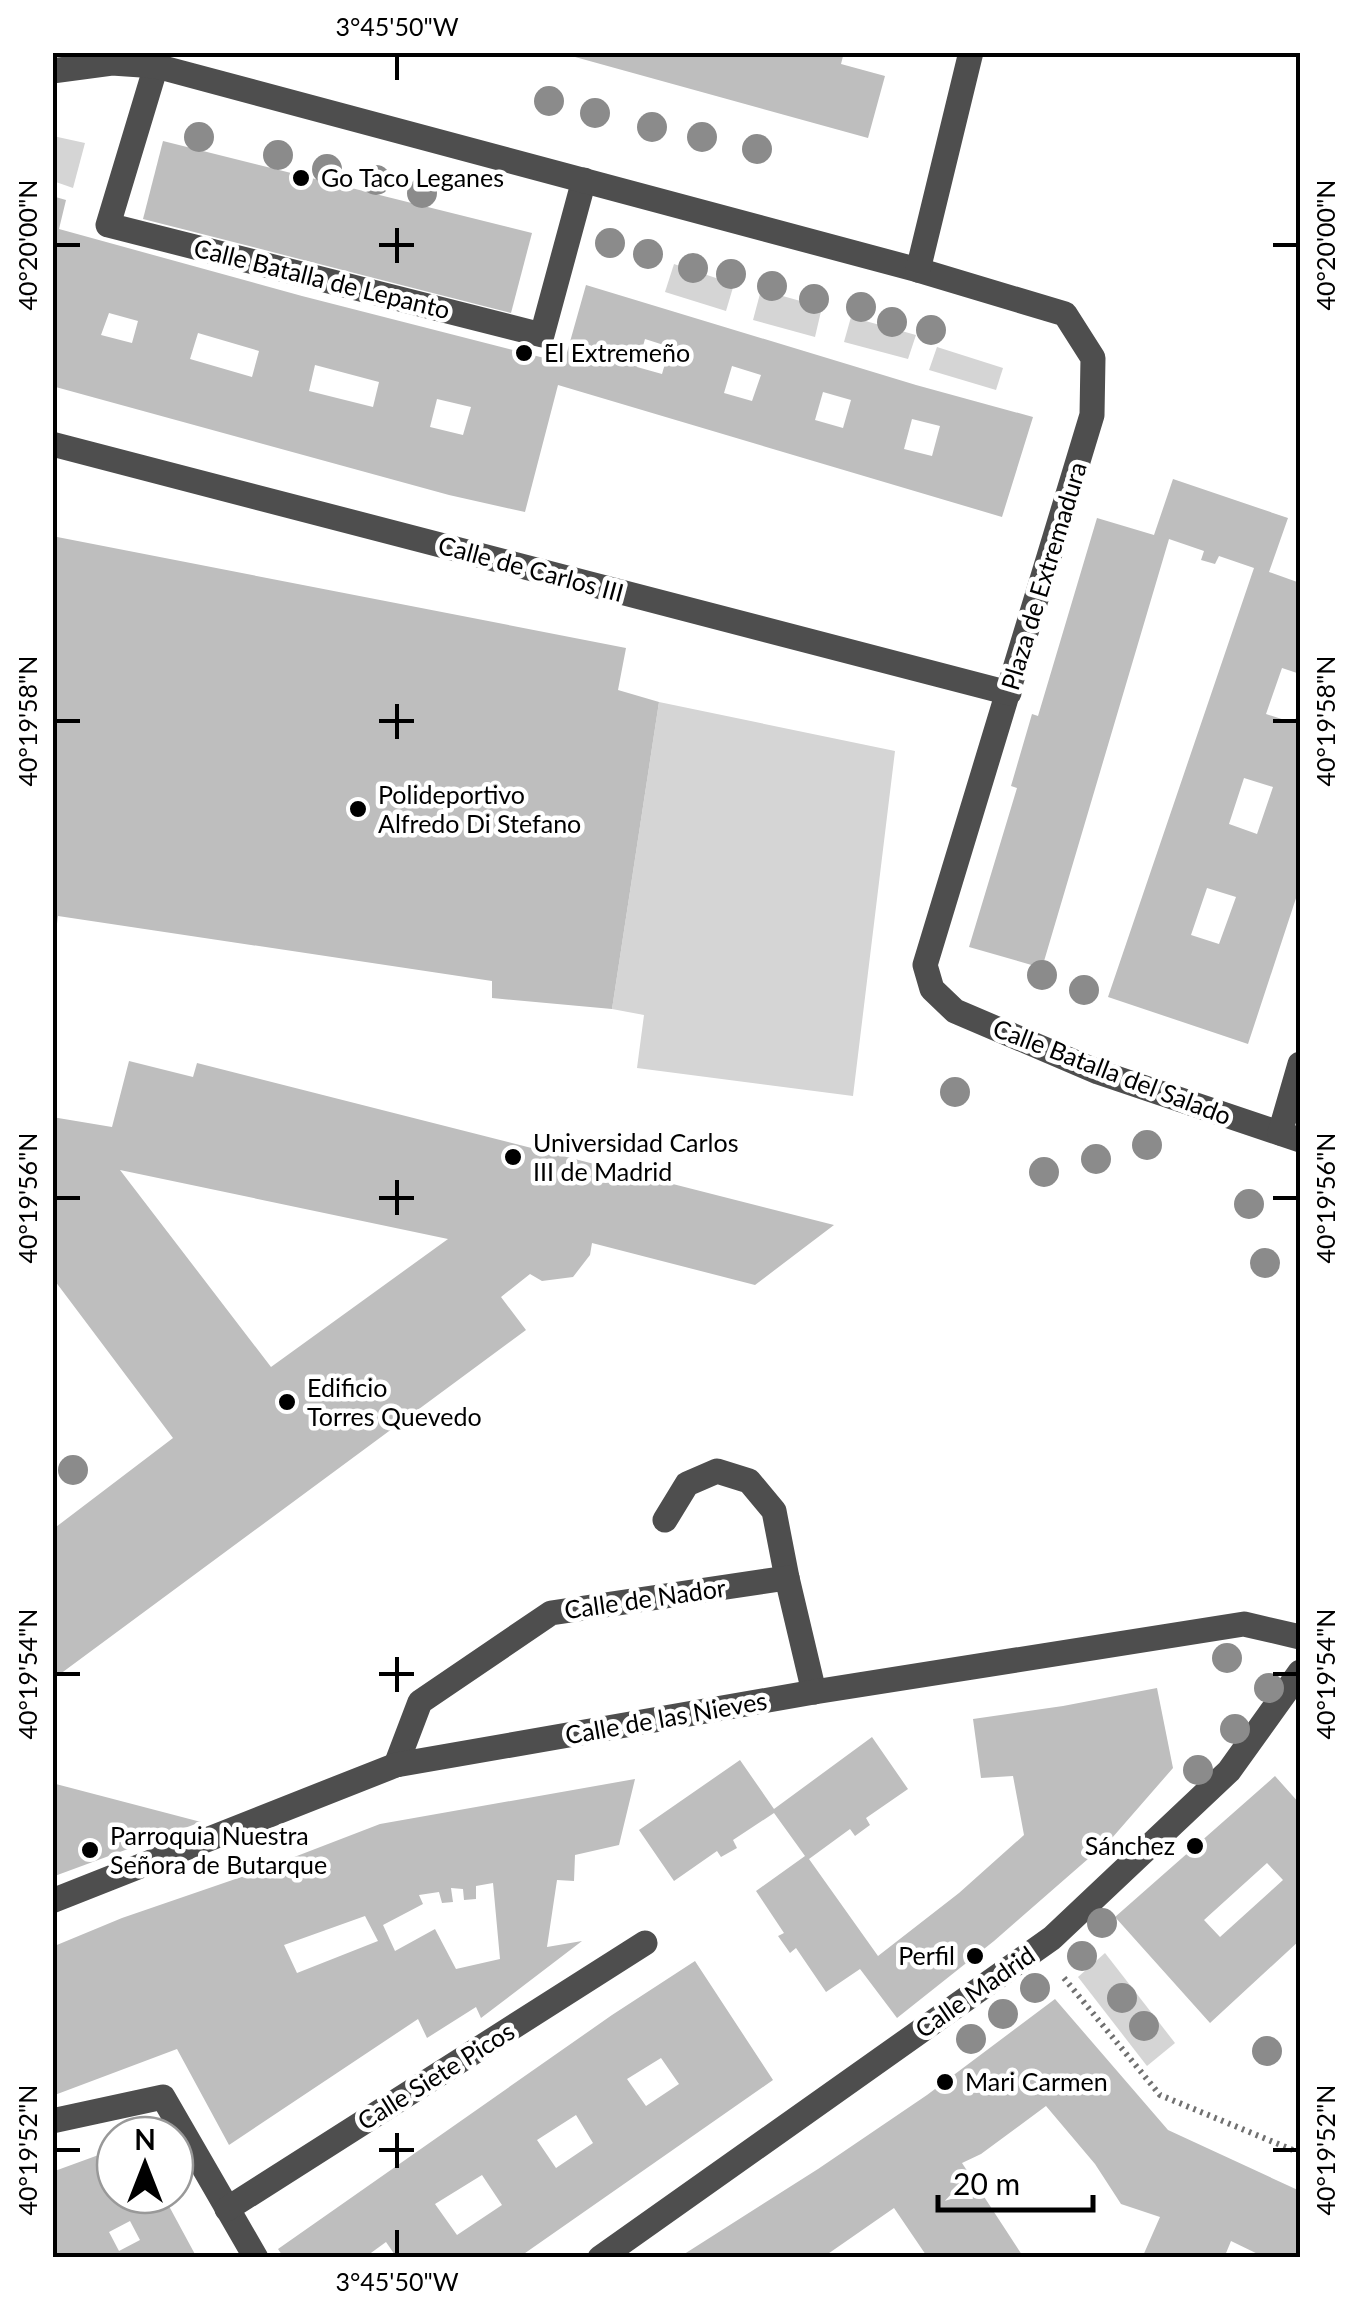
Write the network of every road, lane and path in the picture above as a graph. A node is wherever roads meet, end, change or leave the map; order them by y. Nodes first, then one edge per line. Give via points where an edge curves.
1 (970, 52) edge
2 (156, 66) junction
3 (52, 71) edge
4 (584, 180) junction
5 (918, 270) junction
6 (52, 444) edge
7 (1009, 693) junction
8 (932, 989) joint
9 (1300, 1064) edge
10 (1290, 1136) edge
11 (665, 1520) dead end
12 (787, 1578) junction
13 (1300, 1637) edge
14 (1300, 1672) edge
15 (814, 1692) junction
16 (396, 1765) junction
17 (52, 1901) edge
18 (644, 1943) dead end
19 (1056, 1969) dead end
20 (52, 2121) edge
21 (1300, 2153) edge
22 (226, 2209) junction
23 (256, 2258) edge
24 (600, 2258) edge

1 - 5 street
2 - 3 street via 112,63
2 - 4 street
2 - 4 street, Calle Batalla de Lepanto via 108,225 542,334
4 - 5 street
5 - 7 street, Plaza de Extremadura via 1065,314 1093,358 1092,415
6 - 7 street, Calle de Carlos III
7 - 8 street, Plaza de Extremadura via 925,965
8 - 10 street, Calle Batalla del Salado via 955,1011 1098,1072
9 - 10 street
11 - 12 street via 687,1484 718,1471 749,1481 774,1511
12 - 15 street
12 - 16 street, Calle de Nador via 552,1613 420,1702
13 - 15 street, Calle de las Nieves via 1244,1624
14 - 24 street, Calle Madrid via 1228,1771 1052,1938
15 - 16 street, Calle de las Nieves
16 - 17 street, Calle de las Nieves
18 - 22 street, Calle Siete Picos
19 - 21 path via 1160,2095
20 - 22 street via 163,2098
22 - 23 street

